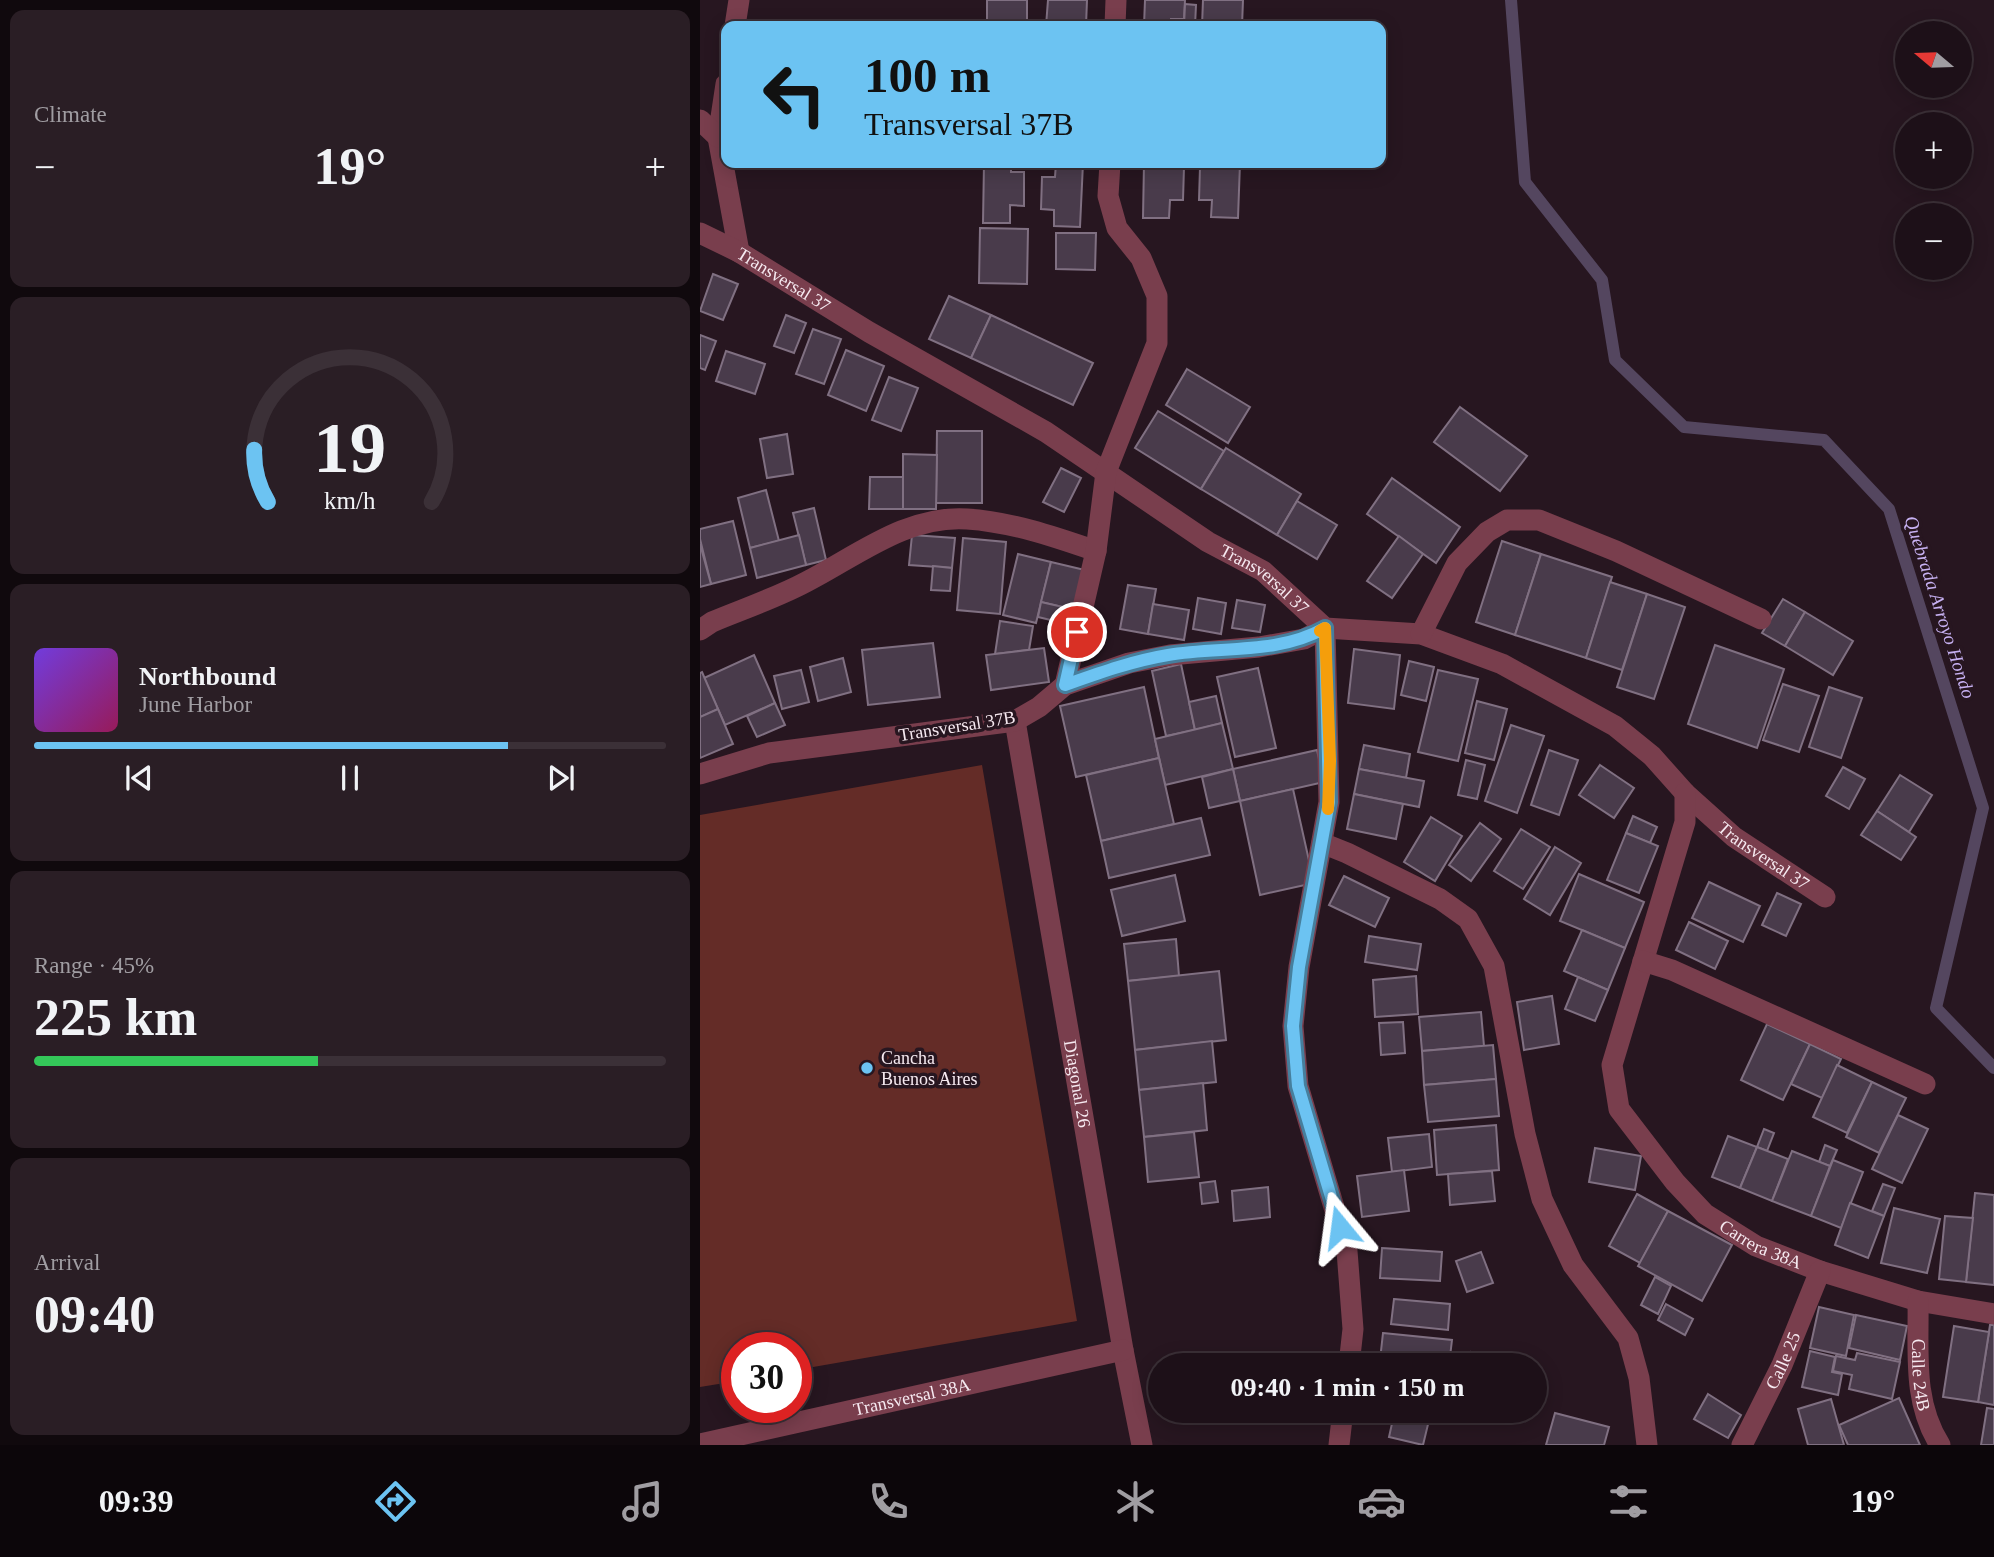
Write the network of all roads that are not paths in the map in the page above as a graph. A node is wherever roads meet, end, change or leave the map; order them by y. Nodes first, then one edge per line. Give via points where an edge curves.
1 (739, 0) edge
2 (1116, 0) edge
3 (736, 21) edge
4 (1115, 21) edge
5 (721, 116) edge
6 (700, 120) edge
7 (718, 136) junction
8 (721, 153) edge
9 (724, 168) edge
10 (1110, 168) edge
11 (700, 233) edge
12 (738, 252) junction
13 (1106, 472) junction
14 (1096, 551) junction
15 (1761, 619) dead end
16 (1325, 628) junction
17 (700, 630) edge
18 (1421, 634) junction
19 (1065, 685) junction
20 (1016, 721) junction
21 (700, 774) edge
22 (1685, 793) junction
23 (1322, 843) junction
24 (1825, 897) dead end
25 (1643, 961) junction
26 (1925, 1084) dead end
27 (1820, 1271) junction
28 (1918, 1301) junction
29 (1994, 1314) edge
30 (1123, 1350) junction
31 (1350, 1353) edge
32 (1342, 1423) edge
33 (700, 1444) edge
34 (1142, 1445) edge
35 (1339, 1445) edge
36 (1647, 1445) edge
37 (1742, 1445) edge
38 (1940, 1445) edge

1 - 3 street
2 - 4 street
5 - 7 street
6 - 7 street
7 - 8 street
9 - 12 street
10 - 13 street via 1108,196 1117,228 1141,258 1157,296 1157,343
11 - 12 street, Transversal 37
12 - 13 street, Transversal 37 via 1046,432
13 - 14 street
13 - 16 street, Transversal 37 via 1208,541 1263,571
14 - 17 street via 1034,530 967,519 928,522 879,539 805,583
14 - 19 street
15 - 18 street via 1552,525 1507,520 1487,532 1457,563
16 - 18 street, Transversal 37
16 - 19 street, Transversal 37B via 1304,639 1129,663
16 - 23 street via 1329,802
18 - 22 street, Transversal 37 via 1502,664 1615,726 1652,756
19 - 20 street, Transversal 37B
20 - 21 street, Transversal 37B via 769,753
20 - 30 street, Diagonal 26
22 - 24 street, Transversal 37 via 1734,837
22 - 25 street via 1685,822
23 - 31 street via 1293,1026 1298,1086 1347,1251
23 - 36 street via 1440,899 1468,919 1494,966 1525,1135 1542,1199 1573,1265 1628,1338 1639,1378
25 - 26 street
25 - 27 street, Carrera 38A via 1612,1065 1619,1109 1705,1214 1756,1245
27 - 28 street, Carrera 38A
27 - 37 street, Calle 25 via 1782,1365
28 - 29 street, Carrera 38A
28 - 38 street, Calle 24B via 1920,1397
30 - 33 street, Transversal 38A
30 - 34 street, Diagonal 26
32 - 35 street

